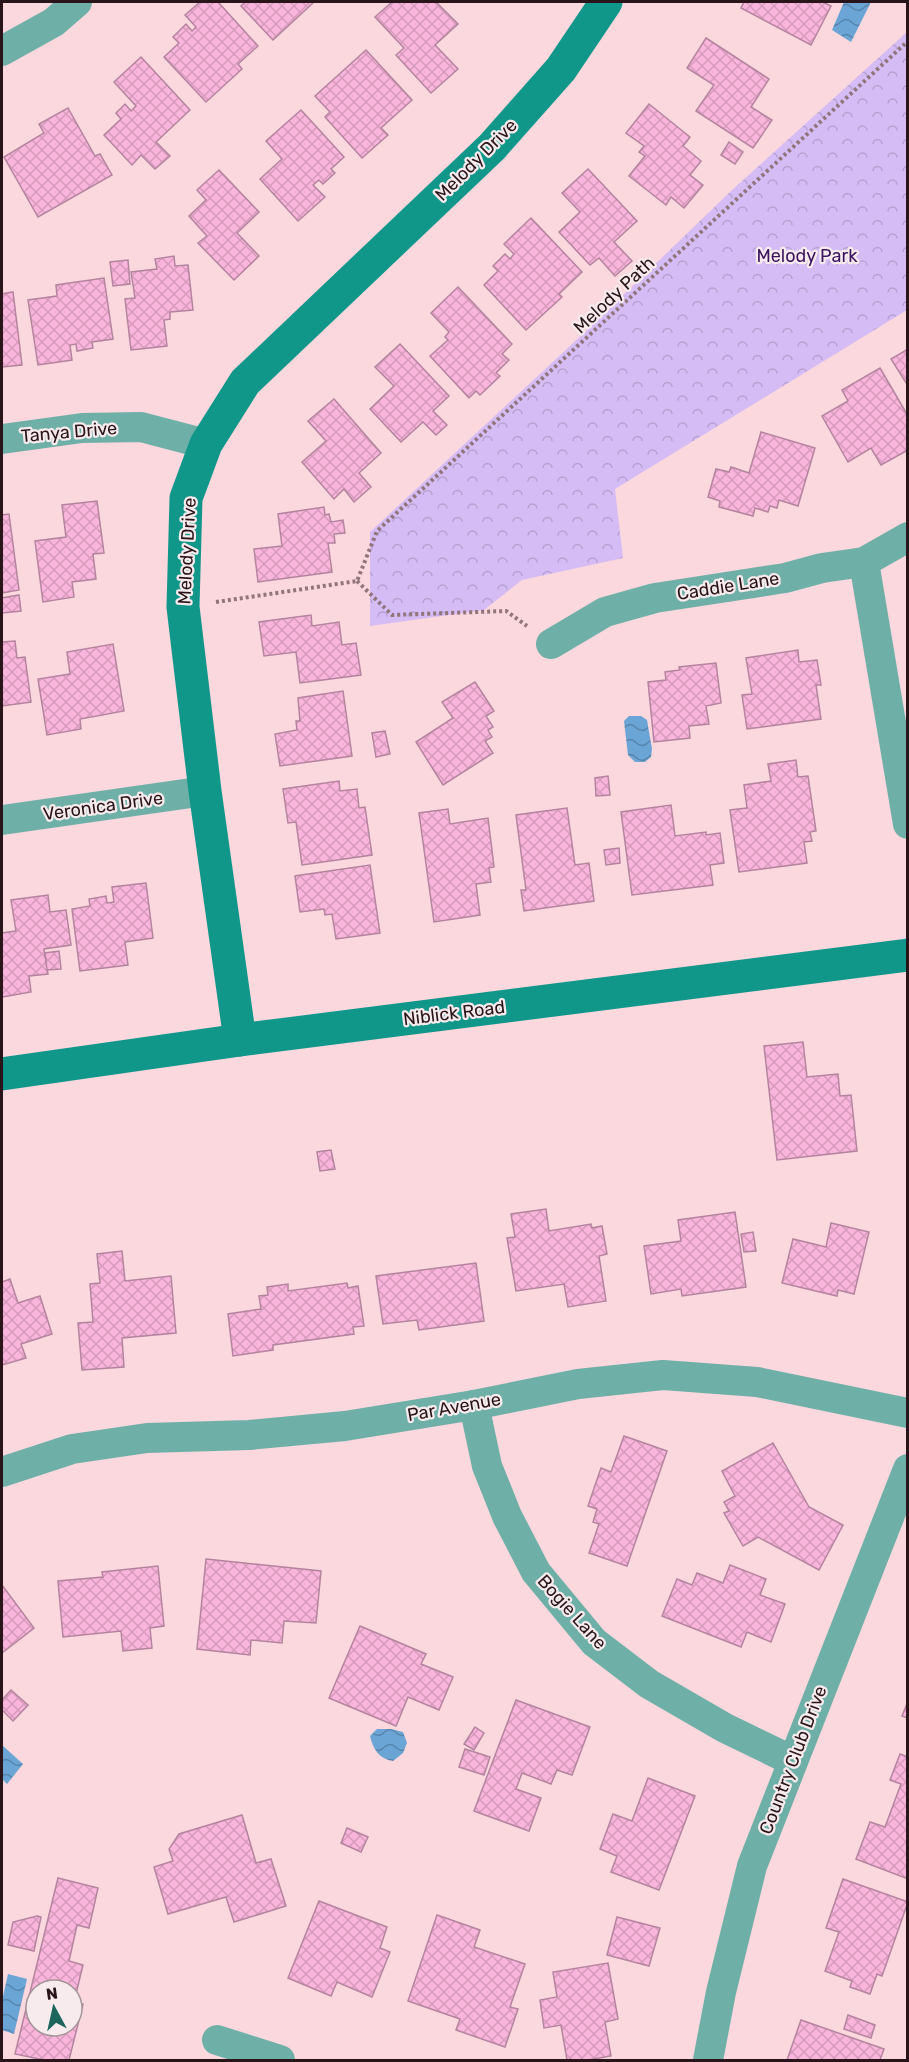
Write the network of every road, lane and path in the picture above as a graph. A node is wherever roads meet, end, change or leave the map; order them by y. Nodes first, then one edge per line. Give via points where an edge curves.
1 (77, 2) edge
2 (606, 2) edge
3 (908, 41) edge
4 (2, 51) edge
5 (2, 439) edge
6 (206, 444) junction
7 (908, 537) edge
8 (864, 562) junction
9 (357, 581) junction
10 (183, 607) junction
11 (551, 644) joint
12 (205, 791) junction
13 (2, 820) edge
14 (908, 824) edge
15 (908, 955) edge
16 (240, 1040) junction
17 (2, 1074) edge
18 (474, 1405) junction
19 (908, 1413) edge
20 (908, 1469) edge
21 (2, 1472) edge
22 (793, 1761) junction
23 (217, 2040) dead end
24 (280, 2061) edge
25 (708, 2061) edge

1 - 4 street via 54,22
2 - 6 street, Melody Drive via 561,69 492,147 245,382
3 - 9 path, Melody Path via 377,531
5 - 6 street, Tanya Drive via 82,428 141,427
6 - 10 street, Melody Drive via 186,498
7 - 8 street, Caddie Lane
8 - 11 street, Caddie Lane via 655,598 605,612
8 - 14 street
9 - 10 path
9 - 11 path via 392,615 506,611
10 - 12 street, Melody Drive
12 - 13 street, Veronica Drive
12 - 16 street, Melody Drive
15 - 16 street, Niblick Road
16 - 17 street, Niblick Road
18 - 19 street, Par Avenue via 578,1384 663,1375 757,1382
18 - 21 street, Par Avenue via 345,1426 249,1435 147,1438 72,1449
18 - 22 street, Bogie Lane via 487,1466 507,1516 536,1572 594,1642 649,1684
20 - 22 street, Country Club Drive
22 - 25 street, Country Club Drive via 752,1866
23 - 24 street

